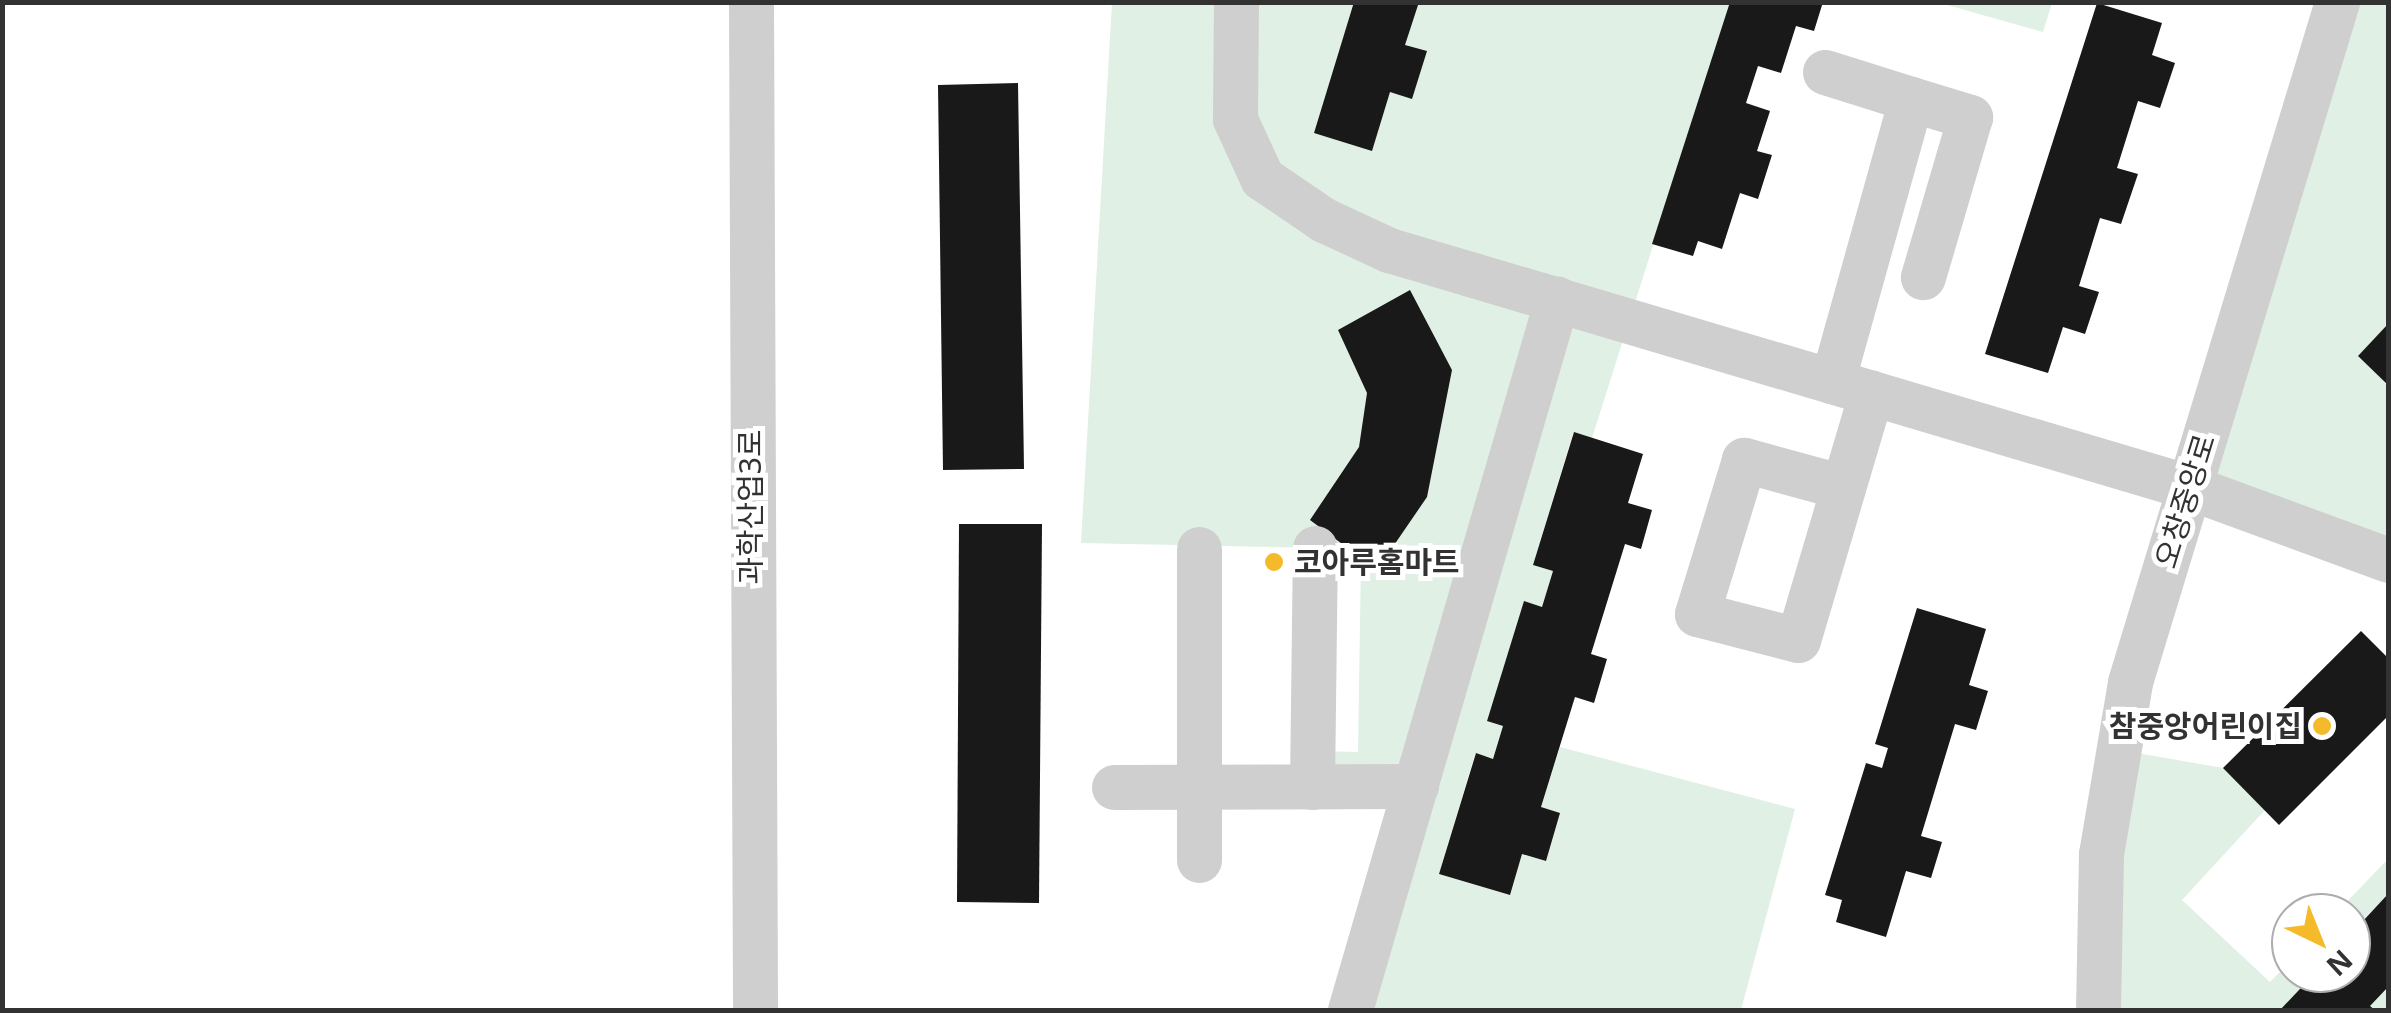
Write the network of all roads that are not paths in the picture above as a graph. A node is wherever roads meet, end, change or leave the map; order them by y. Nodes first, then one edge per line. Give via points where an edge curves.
1 (751, 2) edge
2 (1236, 2) edge
3 (2337, 2) edge
4 (1825, 72) dead end
5 (1911, 99) junction
6 (1923, 276) dead end
7 (1557, 299) junction
8 (1852, 387) junction
9 (1843, 487) dead end
10 (2189, 488) junction
11 (1314, 548) dead end
12 (1199, 549) dead end
13 (2388, 560) edge
14 (1312, 786) junction
15 (1416, 786) junction
16 (1195, 787) junction
17 (1114, 788) dead end
18 (1199, 860) dead end
19 (755, 1010) edge
20 (1350, 1010) edge
21 (2098, 1010) edge

1 - 19 street, 과학산업3로
2 - 7 street via 1235,119 1262,178 1324,220 1389,250
3 - 10 street, 오창중앙로
4 - 5 street
5 - 6 street via 1970,117
5 - 8 street
7 - 8 street
7 - 15 street
8 - 9 street
8 - 10 street
10 - 13 street
10 - 21 street, 오창중앙로 via 2111,763
11 - 14 street
12 - 16 street
14 - 15 street
14 - 16 street
15 - 20 street
16 - 17 street
16 - 18 street

